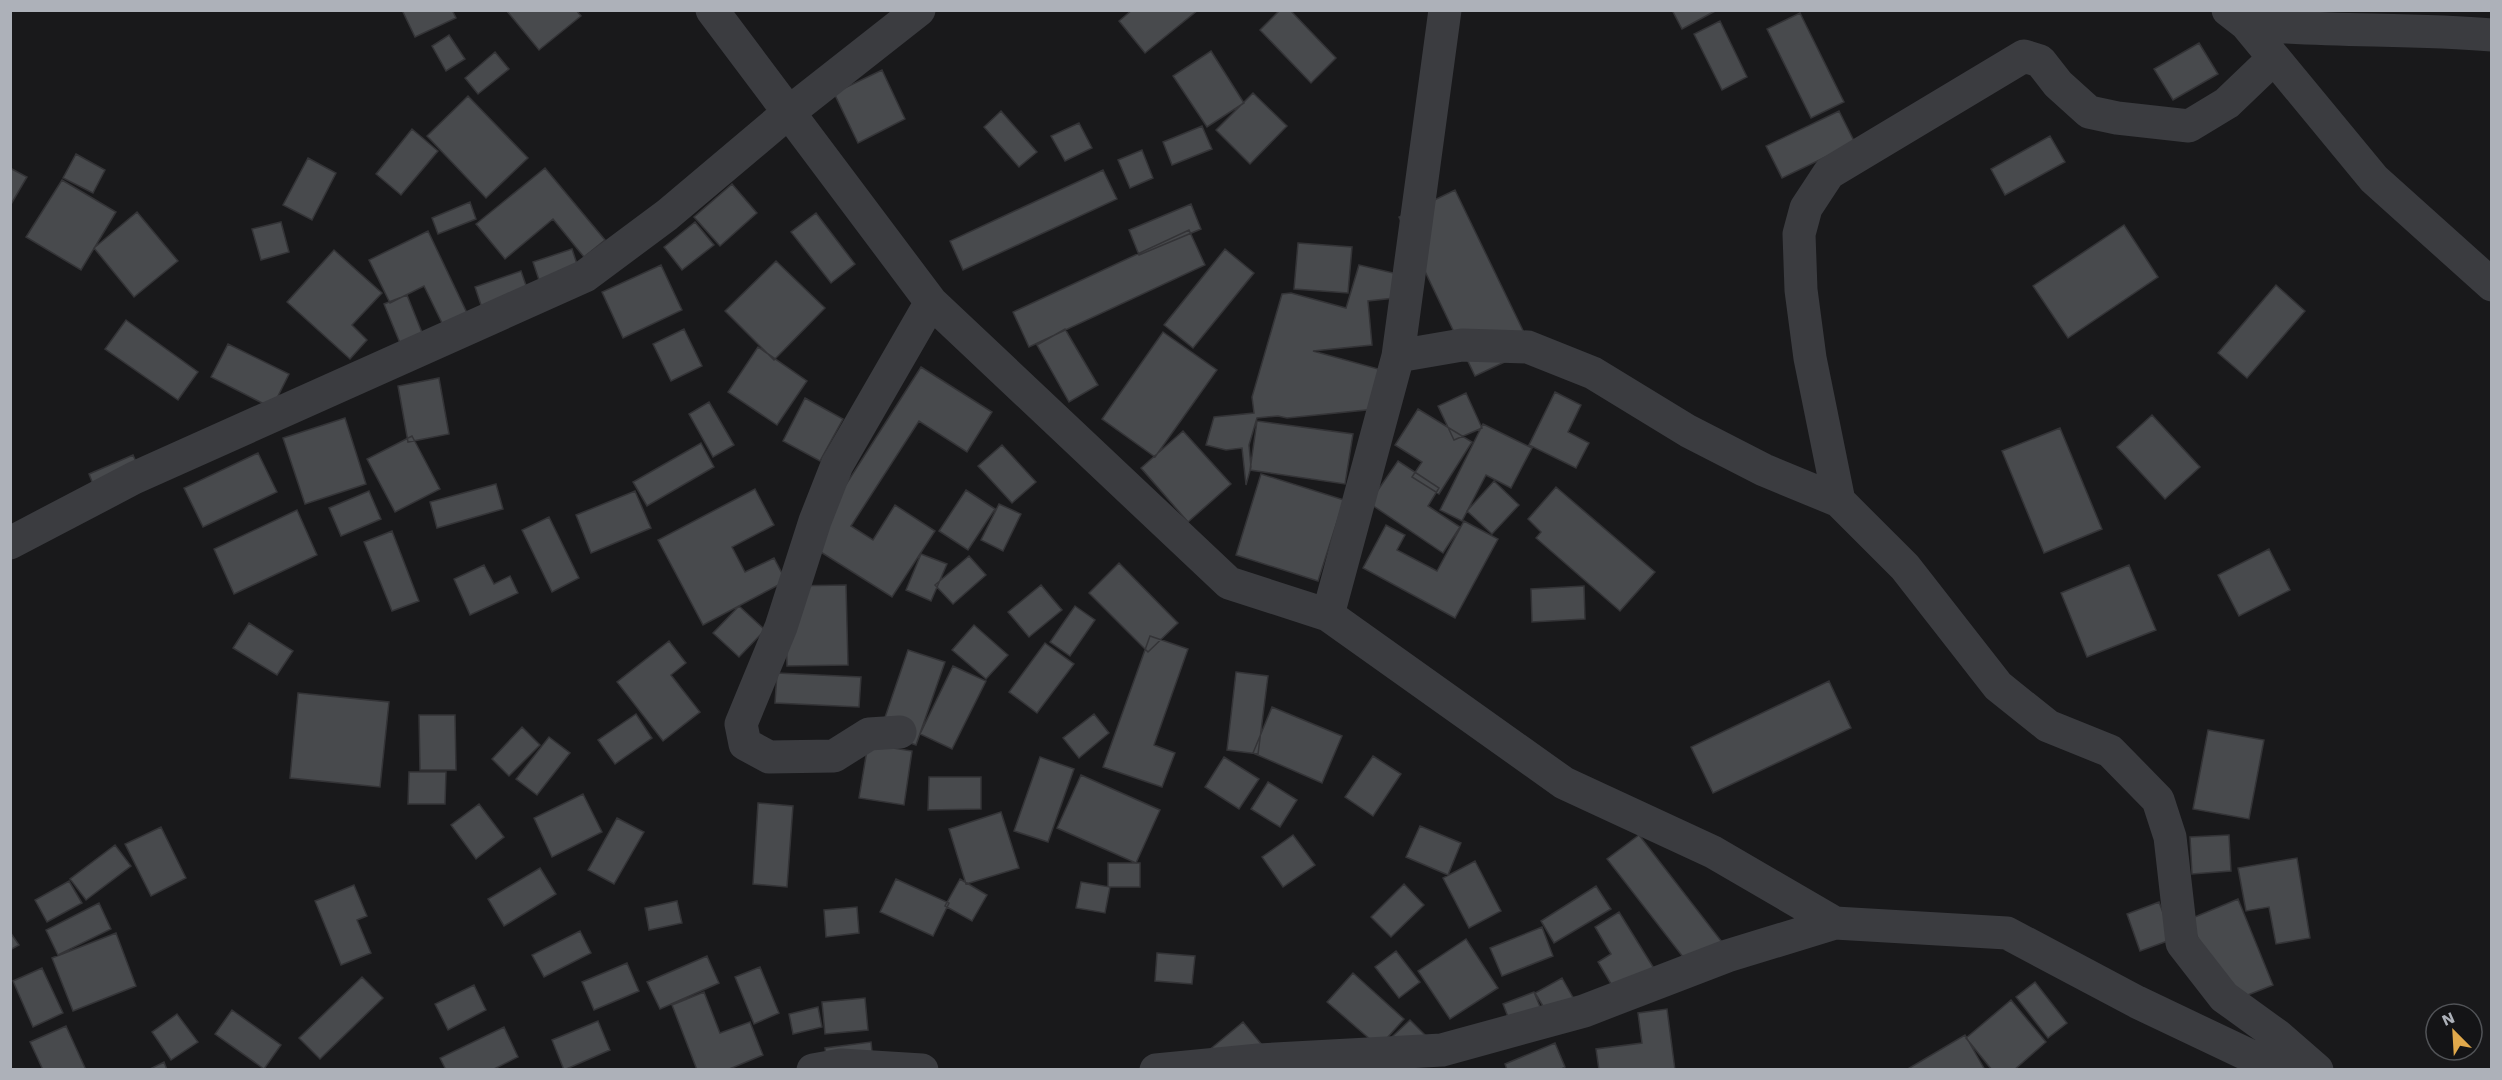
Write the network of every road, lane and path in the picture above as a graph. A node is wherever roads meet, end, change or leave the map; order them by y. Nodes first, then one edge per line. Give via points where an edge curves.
1 (712, 10) edge
2 (919, 10) edge
3 (1445, 10) edge
4 (2237, 17) edge
5 (2492, 35) edge
6 (2274, 58) junction
7 (788, 113) junction
8 (2492, 285) edge
9 (931, 302) junction
10 (1398, 356) junction
11 (1839, 501) junction
12 (10, 543) edge
13 (1328, 615) junction
14 (900, 732) dead end
15 (1835, 923) junction
16 (813, 1070) edge
17 (922, 1070) edge
18 (1156, 1070) edge
19 (2280, 1070) edge
20 (2317, 1070) edge

1 - 7 street
2 - 7 street
3 - 10 street
4 - 5 street via 2296,29
4 - 6 street
6 - 8 street via 2374,179
6 - 11 street via 2227,103 2189,126 2089,112 2040,61 2024,57 1829,173 1806,207 1799,234 1810,358
7 - 9 street
7 - 12 street via 667,215 585,276 198,448
9 - 13 street via 1229,583
9 - 14 street via 837,465 781,627 741,724 745,744 769,757 834,756 869,734
10 - 11 street via 1462,345 1528,347 1593,373 1688,431 1764,470
10 - 13 street
11 - 20 street via 1905,567 1998,686 2048,726 2110,751 2158,800 2170,837 2181,943 2224,997
13 - 15 street via 1564,783 1713,852
15 - 18 street via 1727,957 1584,1011 1442,1050
15 - 19 street via 2007,933 2137,1002
16 - 17 street via 841,1065

